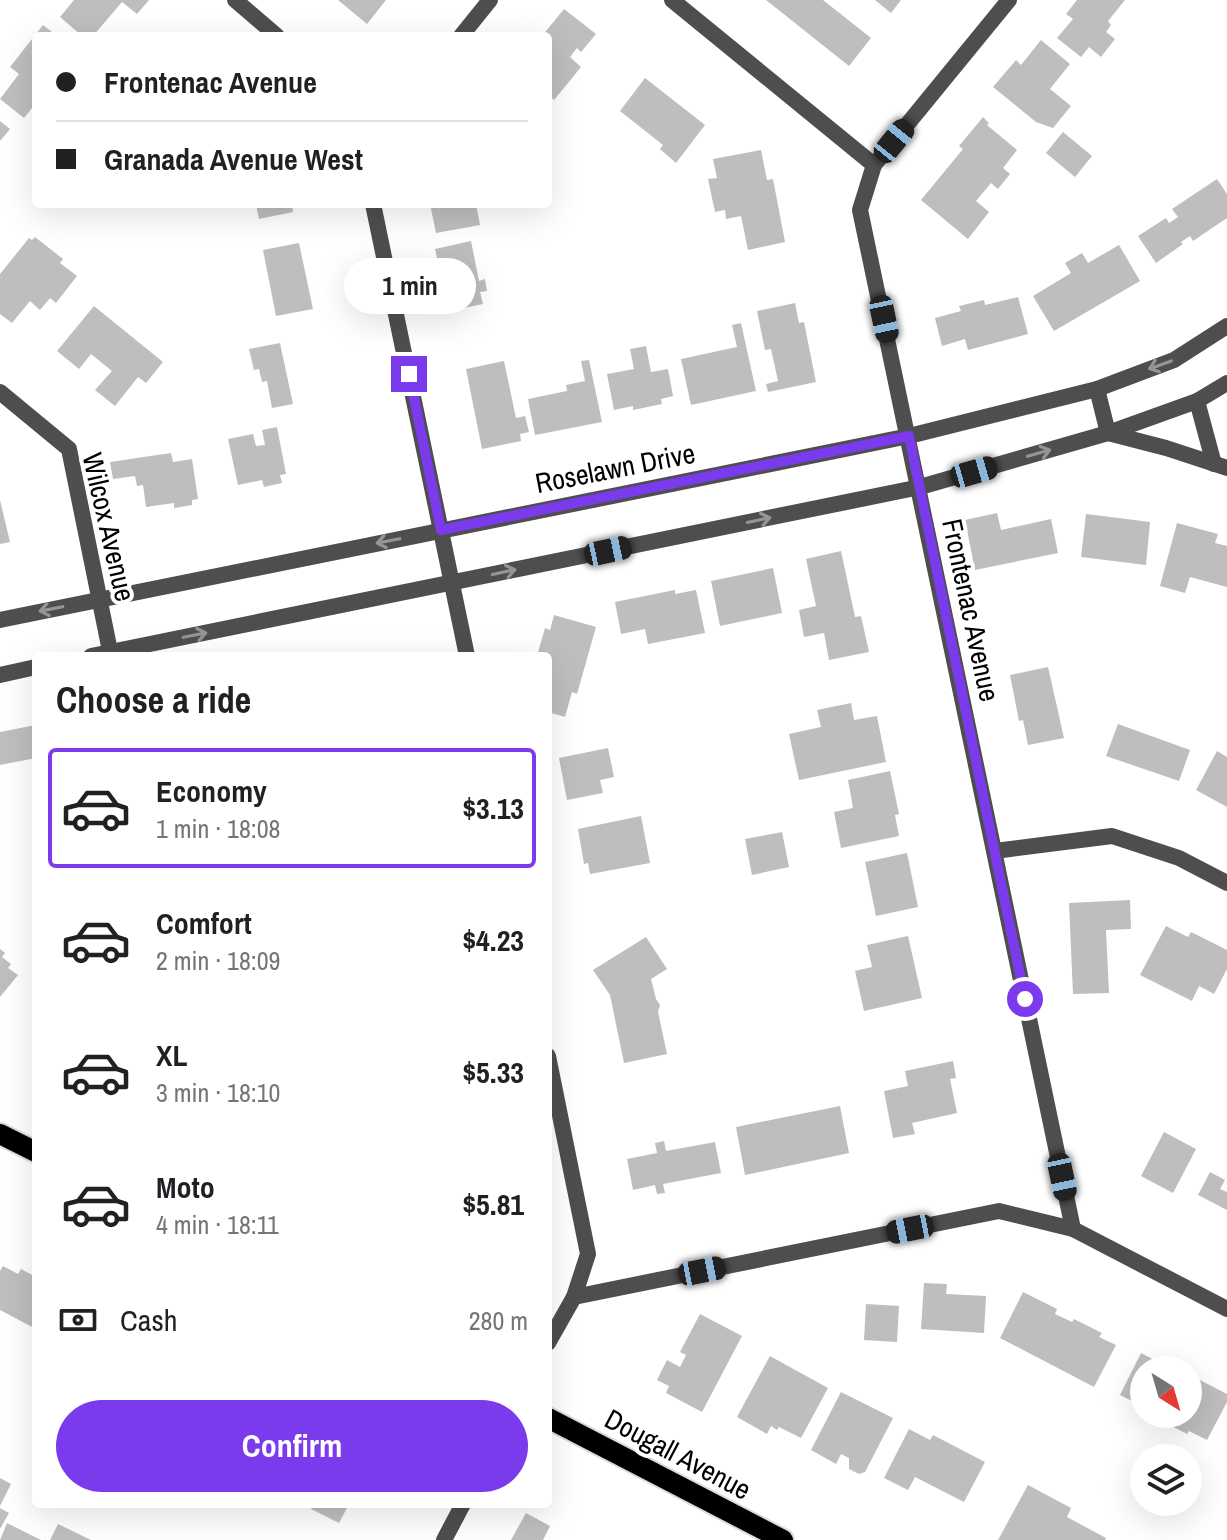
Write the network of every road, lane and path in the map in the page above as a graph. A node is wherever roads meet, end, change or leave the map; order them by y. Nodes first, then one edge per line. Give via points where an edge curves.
1 (235, 0) edge
2 (490, 0) edge
3 (672, 0) edge
4 (1009, 0) edge
5 (272, 32) edge
6 (464, 32) edge
7 (874, 165) junction
8 (374, 208) edge
9 (1227, 326) edge
10 (1227, 383) edge
11 (1097, 389) junction
12 (0, 392) edge
13 (1197, 401) junction
14 (1108, 433) junction
15 (909, 436) junction
16 (1221, 466) edge
17 (920, 487) junction
18 (441, 530) junction
19 (452, 583) junction
20 (99, 600) junction
21 (0, 620) edge
22 (110, 652) edge
23 (120, 652) edge
24 (466, 652) edge
25 (32, 668) edge
26 (0, 675) edge
27 (995, 851) junction
28 (1227, 883) edge
29 (552, 1076) edge
30 (0, 1134) edge
31 (32, 1150) edge
32 (1073, 1229) junction
33 (574, 1297) junction
34 (1227, 1309) edge
35 (552, 1336) edge
36 (552, 1420) edge
37 (461, 1508) edge
38 (444, 1540) edge
39 (783, 1540) edge

1 - 5 street
2 - 6 street
3 - 7 street
4 - 7 street
7 - 15 street, Frontenac Avenue via 860,210
8 - 18 street
9 -> 11 street, Roselawn Drive via 1174,360
10 - 13 street
11 - 14 street
11 - 15 street, Roselawn Drive
12 - 20 street, Wilcox Avenue via 69,449
13 - 14 street
13 - 16 street
14 - 16 street
17 -> 14 street
15 - 17 street, Frontenac Avenue
15 - 18 street, Roselawn Drive
19 -> 17 street
17 - 27 street, Frontenac Avenue
18 - 19 street
18 -> 20 street, Roselawn Drive
23 -> 19 street
19 - 24 street
20 -> 21 street, Roselawn Drive
20 - 22 street, Wilcox Avenue
25 - 26 street
27 - 28 street via 1112,836 1179,858
27 - 32 street, Frontenac Avenue
29 - 33 street via 588,1254
30 - 31 main road
32 - 33 street via 999,1211
32 - 34 street
33 - 35 street
36 - 39 main road, Dougall Avenue
37 - 38 street

